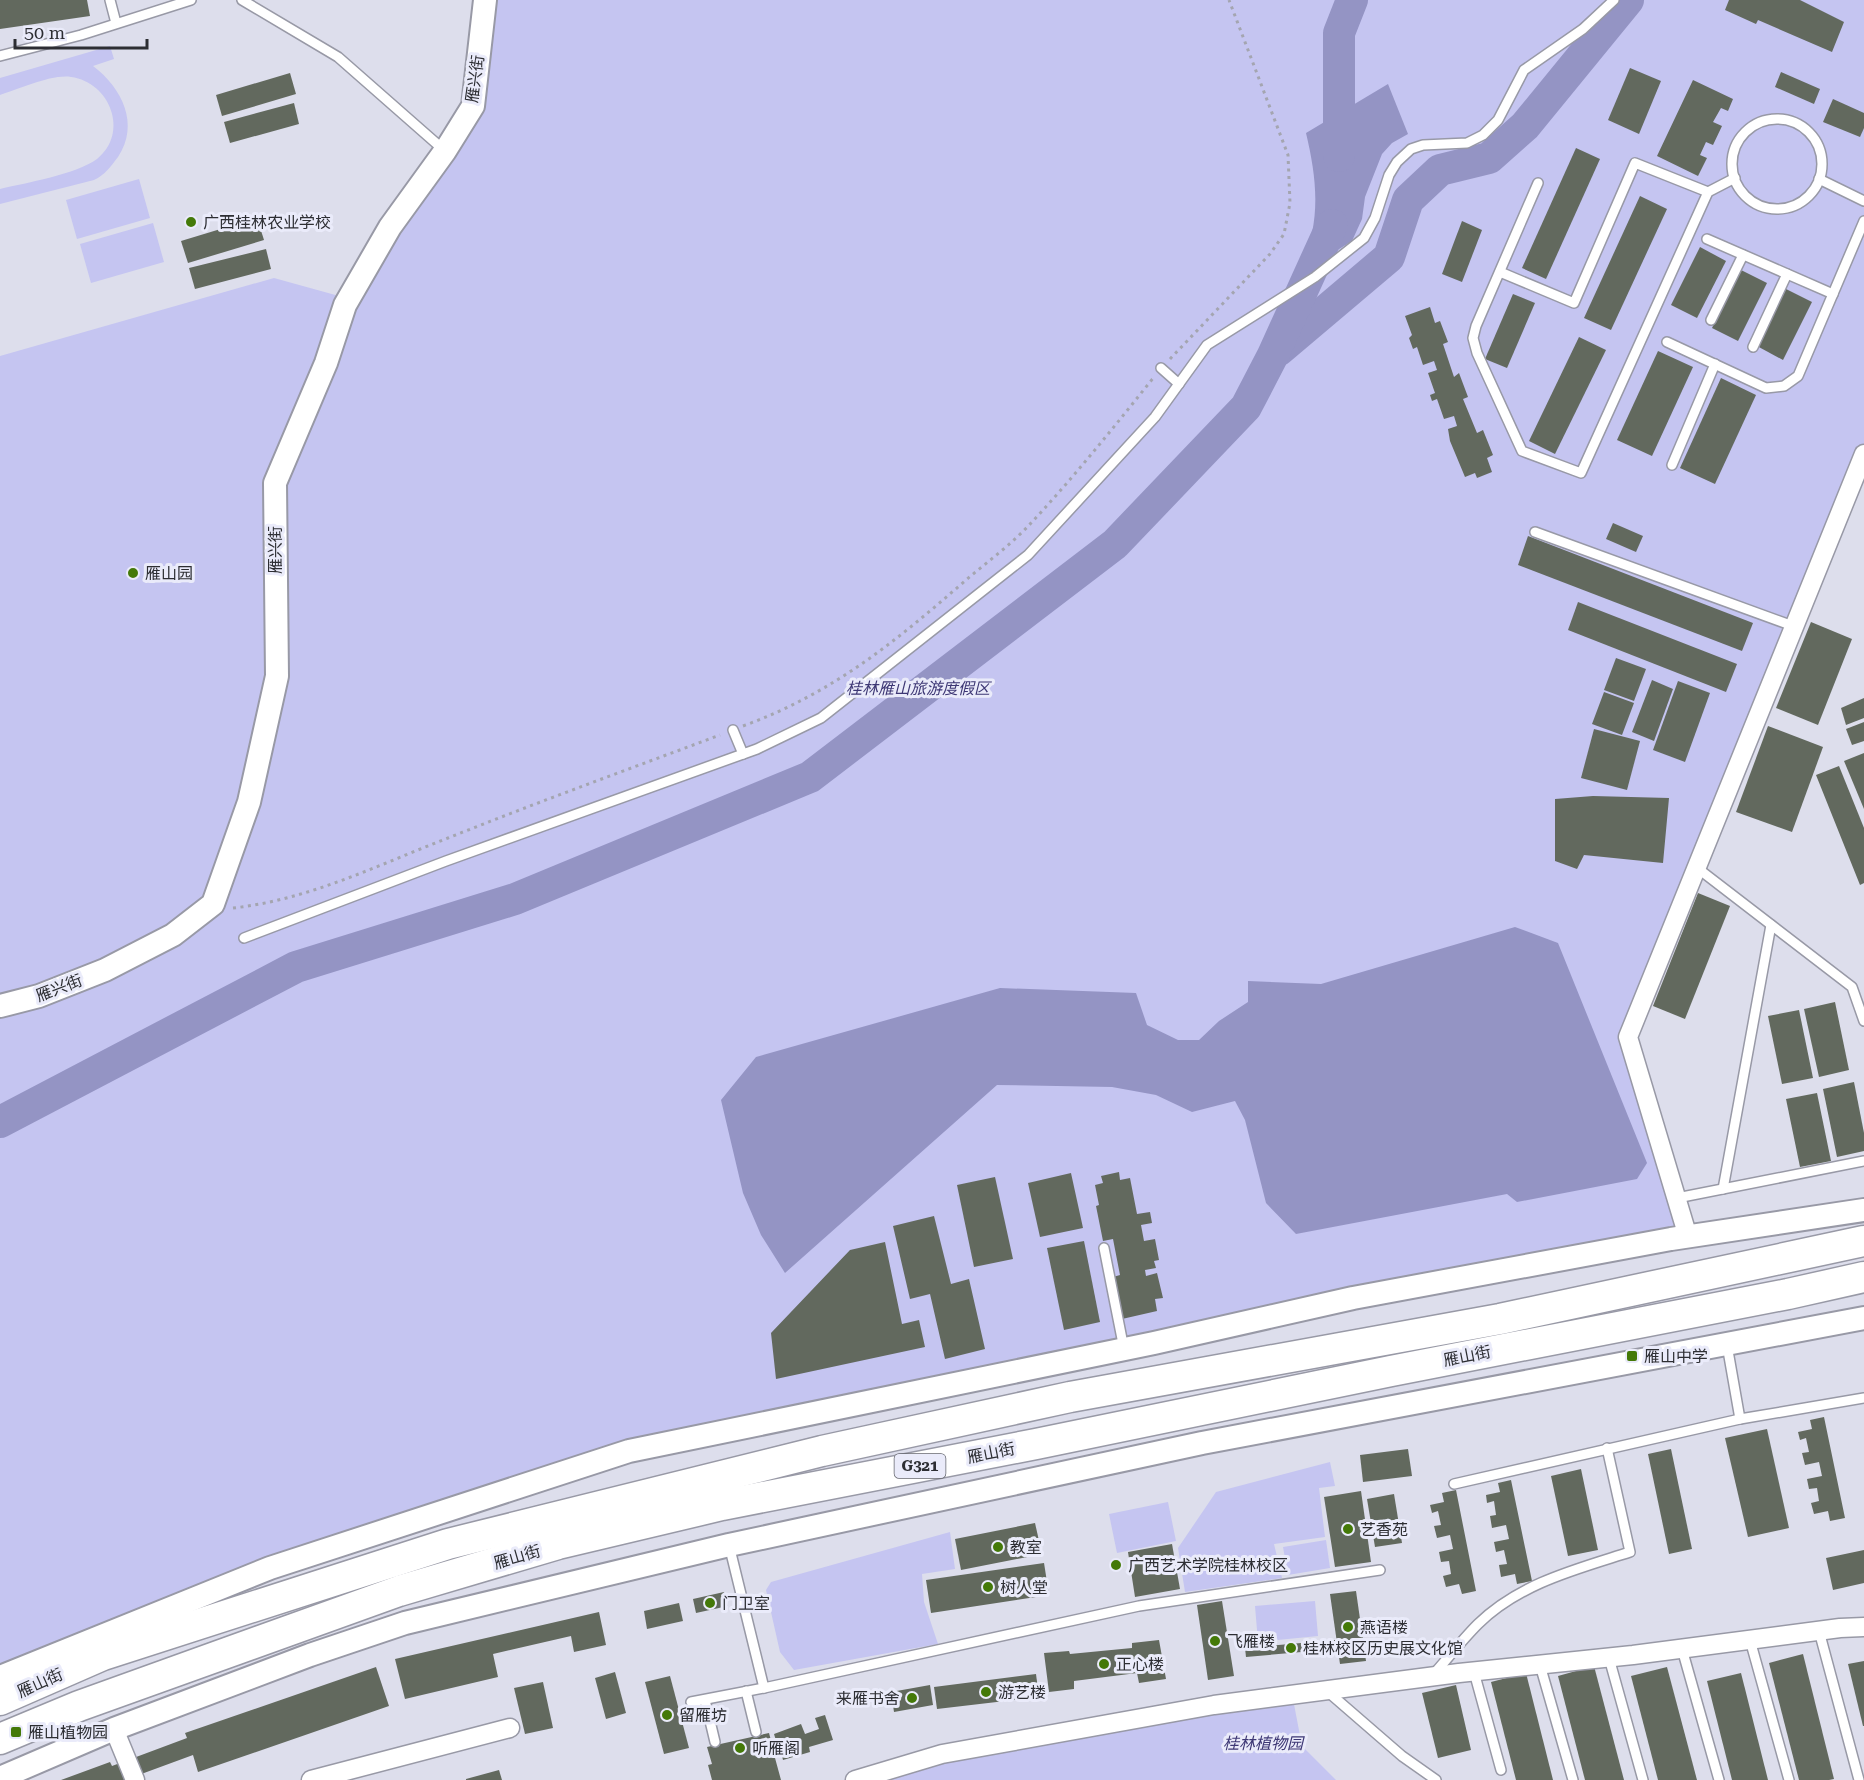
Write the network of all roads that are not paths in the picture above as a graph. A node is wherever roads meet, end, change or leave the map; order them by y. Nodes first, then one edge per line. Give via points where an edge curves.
1 (110, 0) edge
2 (191, 0) edge
3 (242, 0) edge
4 (485, 0) edge
5 (1614, 0) edge
6 (116, 23) junction
7 (0, 56) edge
8 (445, 151) junction
9 (1735, 178) junction
10 (1819, 179) junction
11 (1538, 183) dead end
12 (1708, 192) junction
13 (1864, 201) edge
14 (1864, 221) edge
15 (1707, 239) dead end
16 (1743, 255) junction
17 (1500, 272) junction
18 (1787, 274) junction
19 (1833, 294) junction
20 (1711, 320) dead end
21 (1667, 342) dead end
22 (1753, 347) dead end
23 (1715, 364) junction
24 (1161, 368) road end
25 (1179, 384) junction
26 (1864, 454) edge
27 (1672, 465) dead end
28 (1535, 532) dead end
29 (1793, 626) junction
30 (733, 730) road end
31 (743, 754) junction
32 (1696, 867) junction
33 (1771, 925) junction
34 (244, 938) dead end
35 (0, 1006) edge
36 (1864, 1021) edge
37 (1864, 1161) edge
38 (1723, 1189) junction
39 (1677, 1198) junction
40 (1864, 1210) edge
41 (1688, 1237) junction
42 (1864, 1241) edge
43 (1104, 1248) dead end
44 (1864, 1277) edge
45 (1864, 1318) edge
46 (1727, 1345) junction
47 (1124, 1349) junction
48 (1864, 1398) edge
49 (1740, 1419) junction
50 (1607, 1448) junction
51 (1454, 1484) dead end
52 (729, 1545) junction
53 (1380, 1569) dead end
54 (1864, 1627) edge
55 (1819, 1631) junction
56 (1750, 1640) junction
57 (1682, 1649) junction
58 (1609, 1658) junction
59 (1540, 1665) junction
60 (1474, 1672) junction
61 (0, 1677) edge
62 (1431, 1677) junction
63 (764, 1688) junction
64 (746, 1691) junction
65 (1326, 1691) junction
66 (705, 1700) junction
67 (0, 1701) edge
68 (691, 1702) dead end
69 (510, 1728) dead end
70 (114, 1729) junction
71 (756, 1732) dead end
72 (0, 1740) edge
73 (716, 1742) dead end
74 (1501, 1770) dead end
75 (0, 1778) edge
76 (135, 1780) edge
77 (311, 1780) edge
78 (855, 1780) edge
79 (1436, 1780) edge
80 (1573, 1780) edge
81 (1642, 1780) edge
82 (1719, 1780) edge
83 (1789, 1780) edge
84 (1859, 1780) edge

1 - 6 lane
2 - 6 lane
3 - 8 lane via 338,57
4 - 8 street, 雁兴街 via 474,106
5 - 25 lane via 1583,29 1524,70 1498,120 1483,135 1467,143 1417,147 1397,162 1364,238 1315,276 1207,345
6 - 7 lane
8 - 35 street, 雁兴街 via 390,227 345,305 326,363 275,483 277,676 249,802 213,904 173,934 105,970 39,996
9 - 10 lane via 1755,203 1780,209 1804,200
9 - 10 lane via 1732,159 1742,134 1753,125 1779,118 1793,121 1815,138 1822,165
9 - 12 lane
10 - 13 lane
11 - 17 lane
12 - 17 lane via 1635,163 1574,303
12 - 17 lane via 1581,473 1522,451 1475,350 1474,331
14 - 19 lane
15 - 16 lane
16 - 18 lane
16 - 20 lane
18 - 19 lane
18 - 22 lane
19 - 23 lane via 1798,376 1791,382 1766,388
21 - 23 lane
23 - 27 lane
24 - 25 lane
25 - 31 lane via 1155,417 1028,555 821,718
26 - 29 street
28 - 29 lane
29 - 32 street
30 - 31 lane
31 - 34 lane
32 - 33 lane
32 - 39 street via 1628,1037
33 - 36 lane via 1852,987
33 - 38 lane
37 - 38 lane
38 - 39 lane
39 - 41 street
40 - 41 street
41 - 47 street via 1353,1298
42 - 67 highway, 雁山街 / G321 via 1500,1319 1070,1397 799,1457 448,1544 103,1655
43 - 47 lane
44 - 72 highway, 雁山街 / G321 via 722,1505 558,1544 399,1591 79,1706
45 - 46 street
46 - 49 lane
46 - 52 street via 1202,1443
47 - 61 street via 629,1451 270,1568
48 - 49 lane
49 - 50 lane
50 - 51 lane
50 - 62 lane via 1630,1552 1526,1589 1479,1623
52 - 63 lane
52 - 70 street via 405,1623
53 - 63 lane via 1139,1606
54 - 55 street
55 - 56 street
55 - 84 lane
56 - 57 street
56 - 83 lane
57 - 58 street
57 - 82 lane
58 - 59 street
58 - 81 lane
59 - 60 street
59 - 80 lane
60 - 62 street
60 - 74 lane
62 - 65 street
63 - 64 lane
64 - 66 lane
64 - 71 lane
65 - 78 street via 1215,1705 942,1754
65 - 79 lane
66 - 68 lane
66 - 73 lane
69 - 77 street
70 - 75 street
70 - 76 street

